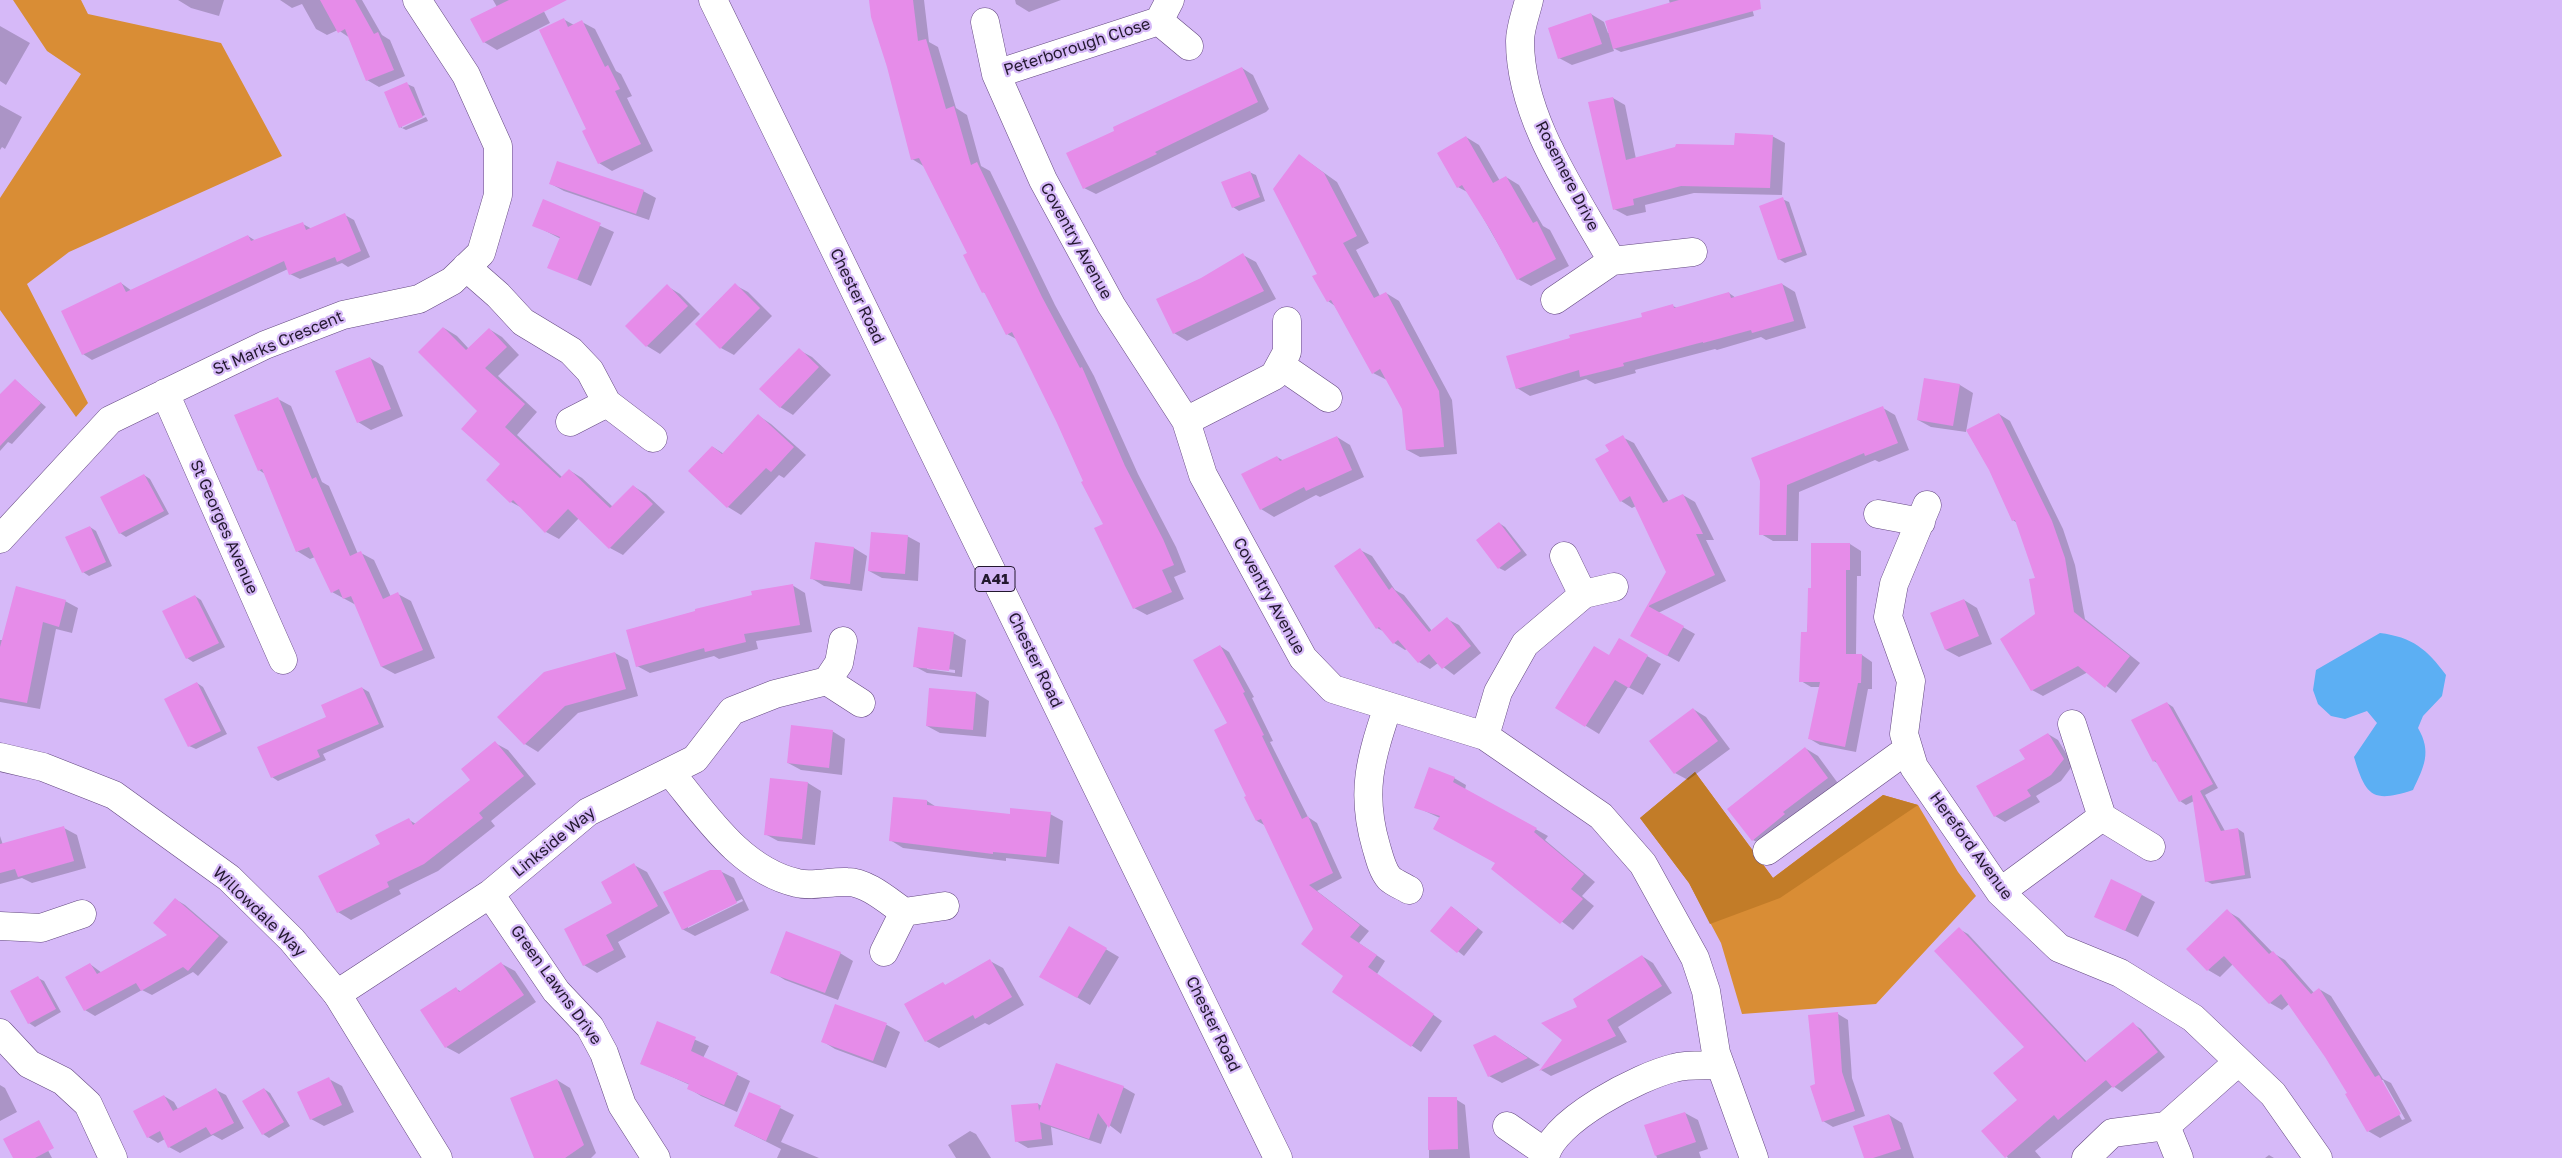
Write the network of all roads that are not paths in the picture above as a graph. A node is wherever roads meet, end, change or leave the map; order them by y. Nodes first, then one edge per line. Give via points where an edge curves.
1 (713, 0) edge
2 (1529, 0) edge
3 (421, 1) edge
4 (1164, 10) edge
5 (985, 22) dead end
6 (1188, 46) dead end
7 (996, 74) junction
8 (1693, 252) dead end
9 (1612, 261) junction
10 (466, 267) junction
11 (1555, 300) dead end
12 (1287, 321) dead end
13 (1280, 365) junction
14 (165, 393) junction
15 (1328, 398) dead end
16 (607, 403) junction
17 (1186, 421) junction
18 (570, 422) dead end
19 (654, 438) dead end
20 (1878, 514) dead end
21 (0, 539) edge
22 (1564, 556) dead end
23 (1614, 587) dead end
24 (1583, 595) junction
25 (843, 641) dead end
26 (283, 660) dead end
27 (826, 681) junction
28 (862, 703) dead end
29 (1388, 706) junction
30 (2072, 724) dead end
31 (1485, 736) junction
32 (1908, 749) junction
33 (0, 757) edge
34 (670, 772) junction
35 (2102, 816) junction
36 (2151, 846) dead end
37 (1768, 851) dead end
38 (1389, 886) dead end
39 (2000, 892) junction
40 (490, 894) junction
41 (945, 906) dead end
42 (904, 912) junction
43 (82, 914) dead end
44 (0, 926) edge
45 (884, 952) dead end
46 (337, 994) junction
47 (0, 1033) edge
48 (2238, 1062) junction
49 (1720, 1065) junction
50 (1507, 1126) dead end
51 (2166, 1126) junction
52 (1545, 1156) edge
53 (433, 1157) edge
54 (114, 1158) edge
55 (656, 1158) edge
56 (1278, 1158) edge
57 (1754, 1158) edge
58 (2086, 1158) edge
59 (2179, 1158) edge
60 (2318, 1158) edge

1 - 56 street, Chester Road / A41
2 - 9 street, Rosemere Drive via 1520,40 1526,90 1543,135
3 - 10 street, St Marks Crescent via 466,76 498,146 498,195 481,253
4 - 6 street, Peterborough Close
4 - 7 street, Peterborough Close
5 - 7 street, Coventry Avenue
7 - 17 street, Coventry Avenue via 1043,180 1107,297
8 - 9 street
9 - 11 street
10 - 14 street, St Marks Crescent via 452,280 419,299 343,315 266,345
10 - 16 street via 522,322 572,351 590,371
12 - 13 street via 1287,352
13 - 15 street
13 - 17 street via 1274,376
14 - 21 street, St Marks Crescent via 110,420
14 - 26 street, St Georges Avenue
16 - 18 street
16 - 19 street
17 - 29 street, Coventry Avenue via 1203,475 1303,658 1333,689
20 - 32 street, Hereford Avenue via 1924,514 1894,584 1888,617 1911,681 1904,734
22 - 24 street
23 - 24 street
24 - 31 street via 1525,644 1498,692
25 - 27 street via 839,663
27 - 28 street
27 - 34 street, Linkside Way via 775,694 732,711 695,759
29 - 31 street, Coventry Avenue
29 - 38 street via 1373,750 1368,779 1368,817
30 - 35 street
31 - 49 street, Coventry Avenue via 1601,816 1643,864 1695,958 1706,991
32 - 37 street
32 - 39 street, Hereford Avenue via 1914,767
33 - 46 street, Willowdale Way via 43,767 114,795 229,878 292,940
34 - 40 street, Linkside Way via 588,812
34 - 42 street via 723,836 762,869 798,884 849,882 877,893
35 - 36 street
35 - 39 street
39 - 48 street, Hereford Avenue via 2059,948 2120,973 2193,1018
40 - 46 street, Linkside Way
40 - 55 street, Green Lawns Drive via 556,990 590,1027 604,1053 622,1105
41 - 42 street
42 - 45 street
43 - 44 street via 41,928
46 - 53 street, Willowdale Way
47 - 54 street via 29,1064 63,1081 88,1104
48 - 51 street
48 - 60 street, Hereford Avenue via 2272,1094
49 - 52 street via 1674,1068 1619,1090 1587,1110 1554,1138
49 - 57 street, Coventry Avenue
50 - 52 street
51 - 58 street via 2112,1133
51 - 59 street

